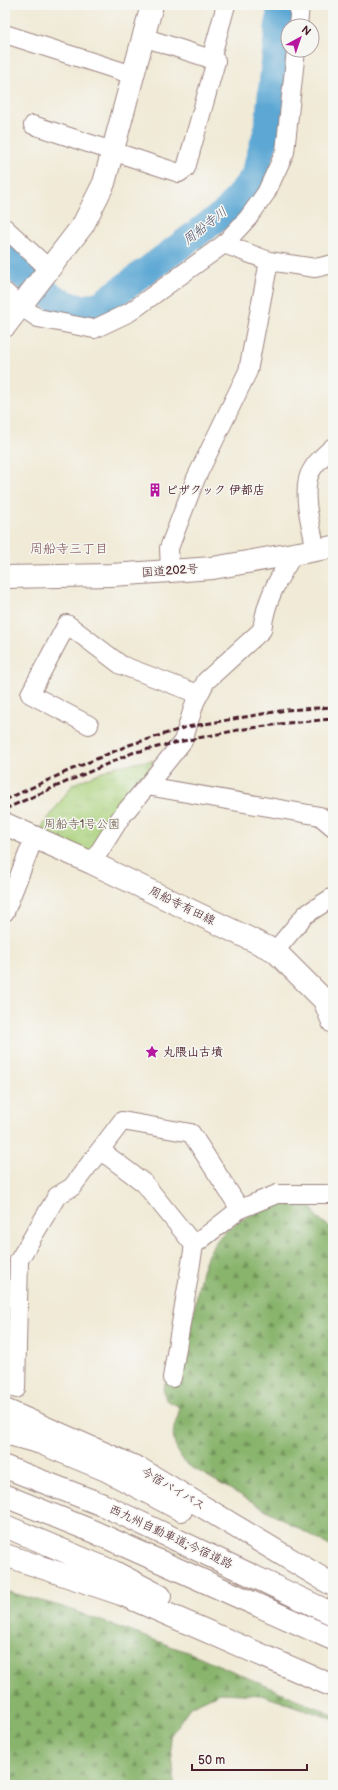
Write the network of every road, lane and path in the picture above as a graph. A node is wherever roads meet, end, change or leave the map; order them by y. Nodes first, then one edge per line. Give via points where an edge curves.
1 (152, 5) edge
2 (226, 5) edge
3 (300, 5) edge
4 (299, 18) edge
5 (5, 34) edge
6 (143, 37) junction
7 (295, 58) edge
8 (211, 59) junction
9 (133, 74) junction
10 (33, 125) dead end
11 (113, 150) junction
12 (5, 228) edge
13 (224, 244) junction
14 (269, 261) junction
15 (333, 264) edge
16 (49, 269) junction
17 (13, 299) edge
18 (5, 326) edge
19 (333, 447) edge
20 (325, 549) edge
21 (293, 555) junction
22 (170, 572) junction
23 (5, 577) edge
24 (198, 694) junction
25 (88, 725) dead end
26 (147, 786) junction
27 (5, 824) edge
28 (333, 827) edge
29 (34, 838) junction
30 (92, 863) junction
31 (333, 897) edge
32 (5, 912) edge
33 (275, 951) junction
34 (333, 1022) edge
35 (100, 1150) junction
36 (333, 1194) edge
37 (240, 1209) junction
38 (194, 1245) junction
39 (172, 1378) dead end
40 (16, 1389) dead end
41 (5, 1410) edge
42 (5, 1434) edge
43 (5, 1467) edge
44 (5, 1496) edge
45 (5, 1526) edge
46 (5, 1555) edge
47 (333, 1585) edge
48 (333, 1592) edge
49 (333, 1614) edge
50 (333, 1639) edge
51 (311, 1676) junction
52 (333, 1686) edge

1 - 6 main road
2 - 8 street
3 - 4 street
5 - 9 street
6 - 8 street
6 - 9 main road
7 - 13 street via 285,152 266,193
8 - 11 street via 216,61 186,168 179,173
9 - 11 main road
10 - 11 street
11 - 16 main road via 104,183 83,225
12 - 16 street
13 - 14 street
13 - 17 street via 130,312 94,329 38,318
14 - 15 street via 315,268
14 - 22 street via 248,371 196,478 169,548
16 - 17 main road
17 - 18 main road
19 - 20 street via 321,457 308,478 307,500
20 - 21 main road, 国道202号
21 - 22 main road, 国道202号
21 - 24 street via 276,582 265,610 262,630 206,681
22 - 23 main road, 国道202号 via 112,576
24 - 25 street via 121,665 67,624 30,694
24 - 26 street via 183,741
26 - 28 street via 320,816
26 - 30 street via 121,817
27 - 29 main road, 周船寺有田線
29 - 30 main road, 周船寺有田線
29 - 32 street
30 - 33 main road, 周船寺有田線
31 - 33 street via 305,915
33 - 34 main road, 周船寺有田線 via 324,1000
35 - 37 street via 122,1121 191,1133
35 - 38 street via 144,1183
35 - 40 street via 72,1187 57,1196 19,1260
36 - 37 street via 277,1194
37 - 38 street
38 - 39 street
41 - 47 main road, 今宿バイパス via 140,1469
42 - 48 main road via 41,1443 106,1470 174,1506 294,1579
43 - 49 main road, 西九州自動車道;今宿道路 via 103,1505
44 - 50 main road via 92,1531
45 - 51 main road via 114,1572
46 - 51 main road via 121,1594
51 - 52 main road

